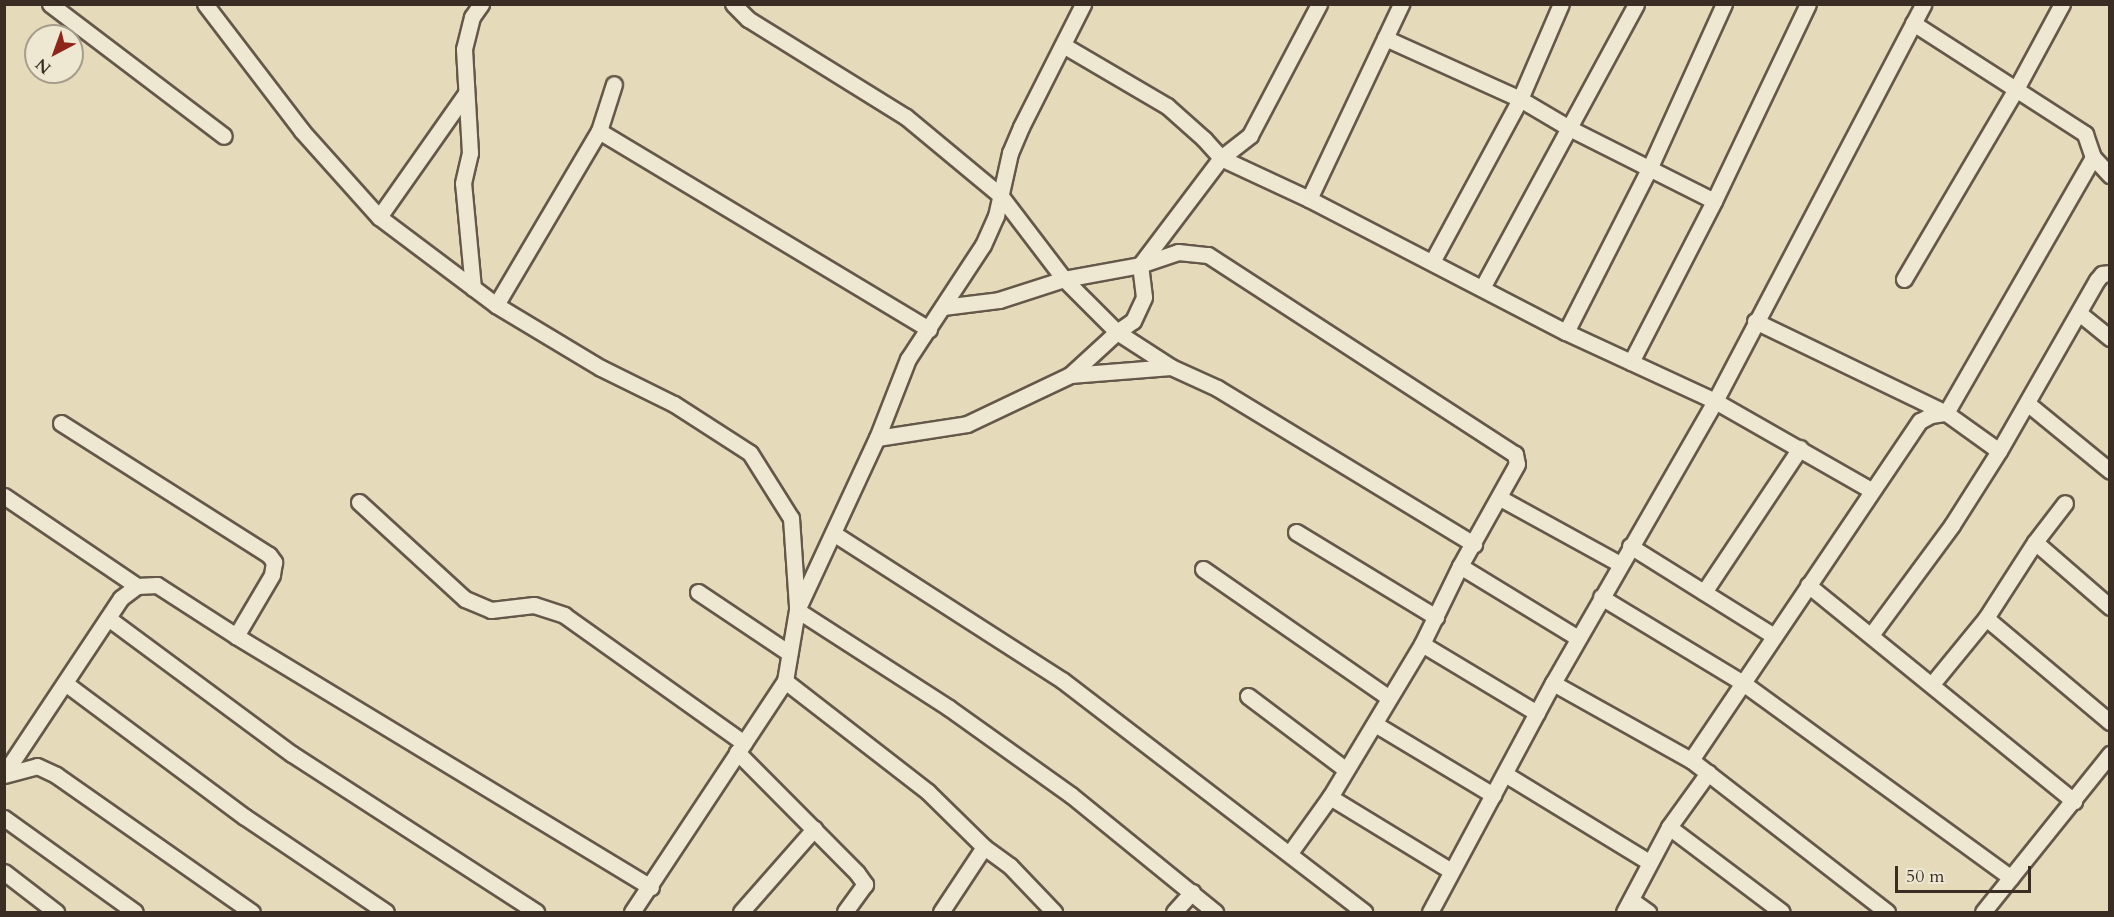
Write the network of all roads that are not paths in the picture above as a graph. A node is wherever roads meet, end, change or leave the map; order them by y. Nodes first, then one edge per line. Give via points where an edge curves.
1 (50, 4) edge
2 (205, 4) edge
3 (481, 4) edge
4 (732, 4) edge
5 (1083, 4) edge
6 (1319, 4) edge
7 (1401, 4) edge
8 (1561, 4) edge
9 (1636, 4) edge
10 (1724, 4) edge
11 (1808, 4) edge
12 (1923, 4) edge
13 (2062, 4) edge
14 (1913, 23) junction
15 (1385, 38) junction
16 (1064, 45) junction
17 (614, 84) dead end
18 (2016, 89) junction
19 (466, 93) junction
20 (1520, 99) junction
21 (1569, 128) junction
22 (599, 131) junction
23 (224, 136) dead end
24 (2093, 157) junction
25 (1221, 158) junction
26 (1650, 167) junction
27 (2109, 175) edge
28 (1000, 195) junction
29 (1309, 199) junction
30 (1714, 201) junction
31 (379, 218) junction
32 (1432, 262) junction
33 (1140, 265) junction
34 (2109, 273) edge
35 (1064, 279) junction
36 (1904, 279) dead end
37 (473, 288) junction
38 (1482, 288) junction
39 (496, 305) junction
40 (943, 307) junction
41 (2079, 313) junction
42 (1755, 321) junction
43 (929, 329) junction
44 (1117, 332) junction
45 (1566, 332) junction
46 (2109, 338) edge
47 (1631, 362) junction
48 (1171, 367) junction
49 (1070, 375) junction
50 (1715, 401) junction
51 (2027, 403) junction
52 (1946, 413) junction
53 (61, 423) dead end
54 (878, 438) junction
55 (1800, 448) junction
56 (1999, 452) junction
57 (2109, 471) edge
58 (1871, 490) junction
59 (4, 496) edge
60 (1500, 498) junction
61 (359, 502) dead end
62 (2065, 503) dead end
63 (1296, 532) dead end
64 (833, 533) junction
65 (2035, 542) junction
66 (1474, 543) junction
67 (1630, 546) junction
68 (1620, 564) junction
69 (1460, 566) junction
70 (1203, 569) dead end
71 (1808, 585) junction
72 (136, 586) junction
73 (698, 592) dead end
74 (1704, 592) junction
75 (1601, 597) junction
76 (2109, 607) edge
77 (797, 610) junction
78 (1436, 617) junction
79 (108, 618) junction
80 (1986, 618) junction
81 (1871, 635) junction
82 (236, 636) junction
83 (1774, 636) junction
84 (1578, 638) junction
85 (1422, 644) junction
86 (789, 653) junction
87 (784, 681) junction
88 (65, 683) junction
89 (1553, 683) junction
90 (1743, 683) junction
91 (1932, 684) junction
92 (1248, 696) dead end
93 (1388, 698) junction
94 (1537, 713) junction
95 (2109, 722) edge
96 (1375, 724) junction
97 (741, 748) junction
98 (2109, 754) edge
99 (1691, 760) junction
100 (1345, 770) junction
101 (1708, 773) junction
102 (1505, 774) junction
103 (4, 775) edge
104 (1493, 795) junction
105 (1330, 797) junction
106 (2074, 801) junction
107 (4, 818) edge
108 (1669, 827) junction
109 (814, 829) junction
110 (984, 846) junction
111 (1289, 854) junction
112 (1649, 862) junction
113 (1451, 871) junction
114 (4, 872) edge
115 (2011, 878) junction
116 (651, 887) junction
117 (1192, 892) junction
118 (1628, 906) edge
119 (56, 912) edge
120 (135, 912) edge
121 (252, 912) edge
122 (386, 912) edge
123 (536, 912) edge
124 (632, 912) edge
125 (741, 912) edge
126 (845, 912) edge
127 (941, 912) edge
128 (1054, 912) edge
129 (1174, 912) edge
130 (1215, 912) edge
131 (1364, 912) edge
132 (1430, 912) edge
133 (1648, 912) edge
134 (1782, 912) edge
135 (1887, 912) edge
136 (1983, 912) edge

1 - 23 street
2 - 31 street via 302,131
3 - 19 street via 472,17 464,49
4 - 28 street via 748,19 906,117
5 - 16 street
6 - 25 street via 1250,135
7 - 15 street
8 - 20 street
9 - 21 street
10 - 26 street
11 - 30 street
12 - 14 street
13 - 18 street
14 - 18 street
14 - 42 street
15 - 20 street
15 - 29 street
16 - 25 street via 1167,106
16 - 28 street via 1021,127
17 - 22 street
18 - 24 street via 2085,134
18 - 36 street
19 - 31 street
19 - 37 street via 470,153 463,183
20 - 21 street
20 - 32 street
21 - 26 street
21 - 38 street
22 - 39 street
22 - 43 street
24 - 27 street
24 - 52 street
25 - 29 street
25 - 33 street
26 - 30 street
26 - 45 street
28 - 35 street
28 - 40 street via 983,245
29 - 32 street
30 - 47 street
31 - 37 street
32 - 38 street
33 - 35 street
33 - 44 street via 1144,297 1133,321
33 - 60 street via 1178,252 1208,255 1503,445 1515,454 1517,464
34 - 41 street via 2097,280
35 - 40 street via 999,300
35 - 44 street
37 - 39 street
38 - 45 street
39 - 77 street via 601,368 674,404 750,453 791,518
40 - 43 street
41 - 46 street
41 - 51 street
42 - 50 street
42 - 52 street
43 - 54 street via 908,359
44 - 48 street
44 - 49 street
45 - 47 street
47 - 50 street
48 - 49 street
48 - 66 street via 1217,388
49 - 54 street via 967,424
50 - 55 street
50 - 67 street
51 - 56 street
51 - 57 street
52 - 56 street
52 - 58 street via 1931,415 1920,422
53 - 82 street via 269,555 274,562 272,575
54 - 64 street
55 - 58 street
55 - 74 street
56 - 81 street via 1952,525
58 - 71 street
59 - 72 street
60 - 66 street
60 - 68 street
61 - 97 street via 465,599 491,610 534,604 564,615
62 - 65 street
63 - 78 street
64 - 77 street
64 - 111 street via 1062,681
65 - 76 street
65 - 80 street
66 - 69 street
67 - 68 street
67 - 74 street
68 - 75 street
69 - 78 street
69 - 84 street
70 - 93 street
71 - 81 street
71 - 83 street
72 - 79 street via 121,598
72 - 82 street via 157,585
73 - 86 street
74 - 83 street
75 - 84 street
75 - 90 street
77 - 86 street
77 - 117 street via 949,708 1071,795
78 - 85 street
79 - 88 street
79 - 123 street via 320,773
80 - 91 street
80 - 95 street
81 - 91 street
82 - 116 street
83 - 90 street
84 - 89 street
85 - 93 street
85 - 94 street
86 - 87 street
87 - 97 street
87 - 110 street via 928,792
88 - 103 street
88 - 122 street via 245,817
89 - 94 street
89 - 99 street
90 - 99 street
90 - 115 street
91 - 106 street
92 - 100 street
93 - 96 street
94 - 102 street
96 - 100 street
96 - 104 street
97 - 109 street
97 - 116 street
98 - 106 street
99 - 101 street
100 - 105 street
101 - 108 street
101 - 135 street
102 - 104 street
102 - 112 street
103 - 121 street via 37,766 56,775
104 - 113 street
105 - 111 street
105 - 113 street
106 - 115 street
107 - 120 street
108 - 112 street
108 - 134 street
109 - 125 street
109 - 126 street via 865,884
110 - 127 street
110 - 128 street via 1010,866
111 - 131 street
112 - 118 street
113 - 132 street
114 - 119 street
115 - 136 street
116 - 124 street
117 - 129 street
117 - 130 street
118 - 133 street

